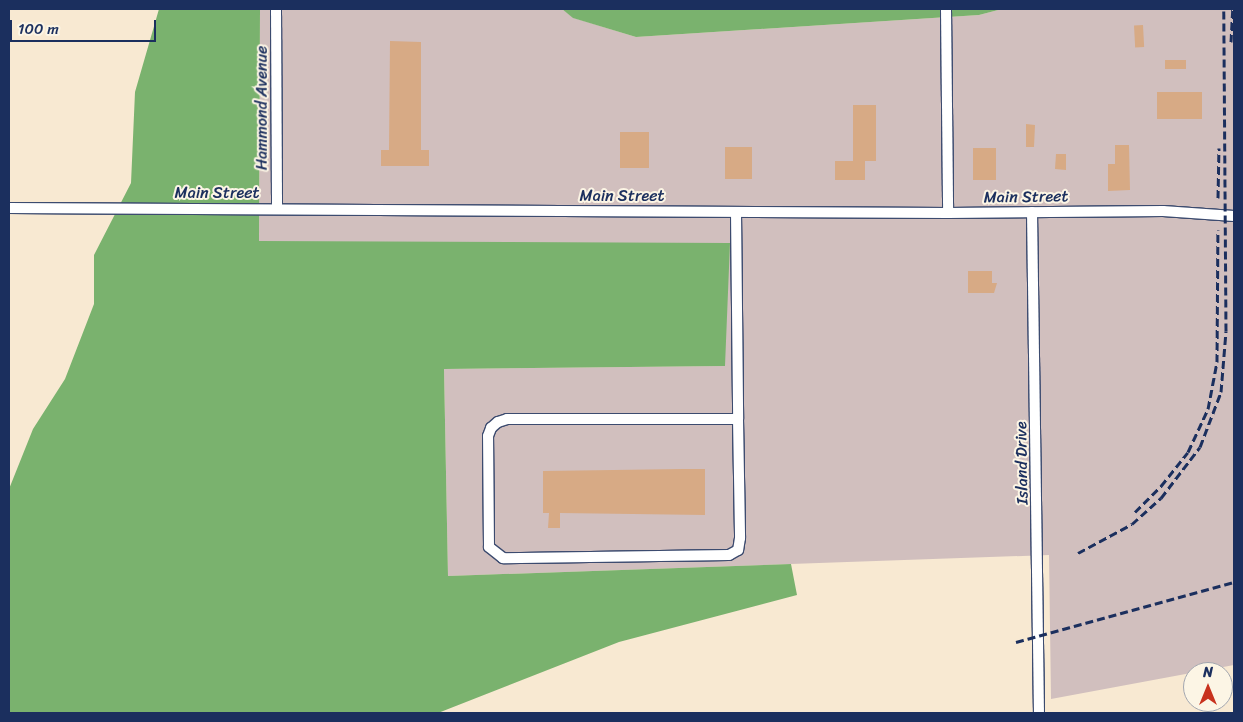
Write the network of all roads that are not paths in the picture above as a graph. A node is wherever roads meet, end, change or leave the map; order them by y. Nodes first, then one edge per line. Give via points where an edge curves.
1 (276, 9) edge
2 (946, 9) edge
3 (9, 208) edge
4 (277, 208) junction
5 (736, 212) junction
6 (1032, 212) junction
7 (948, 213) junction
8 (1234, 216) edge
9 (738, 418) junction
10 (1039, 713) edge

1 - 4 street, Hammond Avenue
2 - 7 street
3 - 4 street, Main Street
4 - 5 street, Main Street
5 - 7 street, Main Street
5 - 9 street
6 - 7 street, Main Street
6 - 8 street, Main Street via 1163,210
6 - 10 street, Island Drive
9 - 9 street via 740,538 738,550 729,555 503,558 489,547 488,436 498,422 507,419

